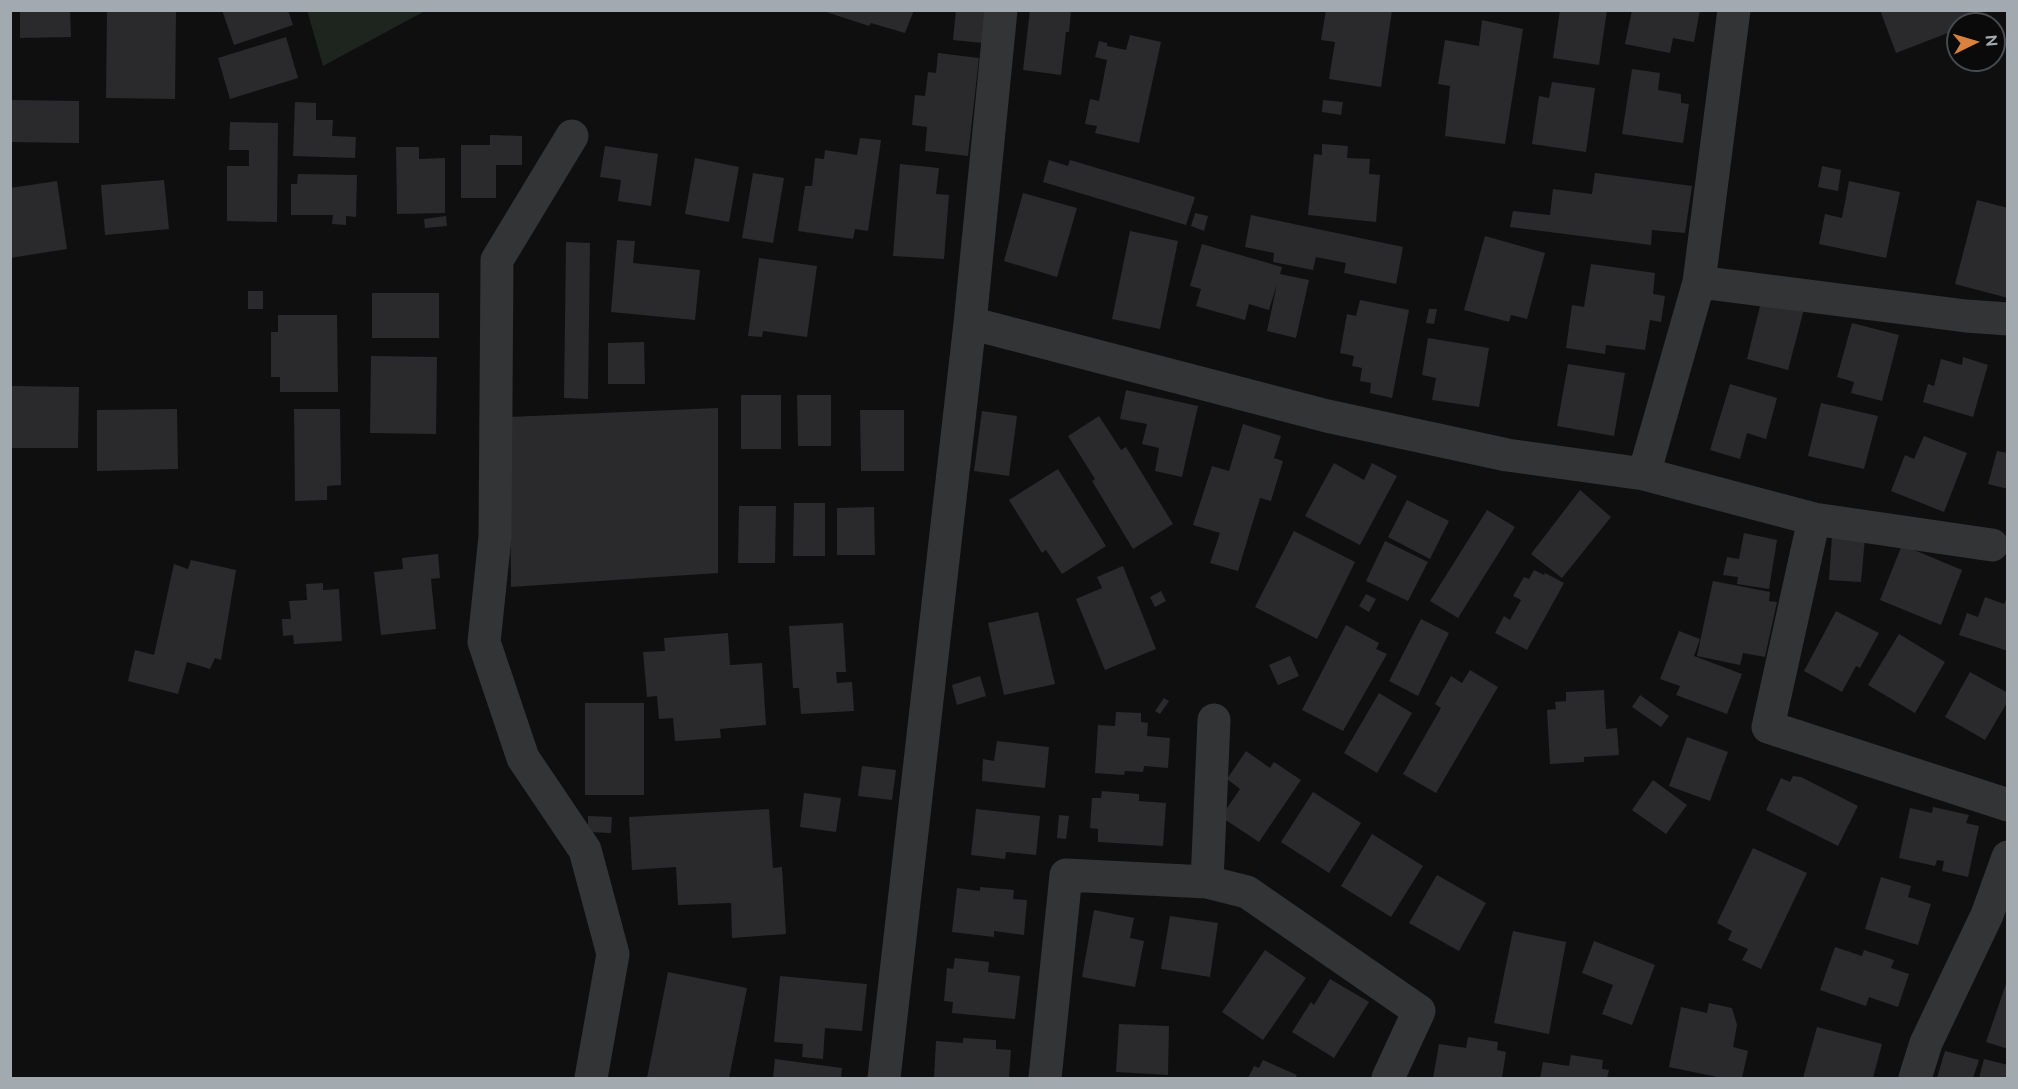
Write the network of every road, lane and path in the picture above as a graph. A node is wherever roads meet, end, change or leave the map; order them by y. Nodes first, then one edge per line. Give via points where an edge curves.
1 (1001, 10) edge
2 (1734, 10) edge
3 (572, 136) dead end
4 (1699, 282) junction
5 (2007, 319) edge
6 (970, 323) junction
7 (1644, 474) junction
8 (1814, 519) junction
9 (1992, 545) dead end
10 (1214, 720) dead end
11 (2007, 805) edge
12 (2007, 856) edge
13 (1207, 882) junction
14 (591, 1078) edge
15 (884, 1078) edge
16 (1045, 1078) edge
17 (1388, 1078) edge
18 (1915, 1078) edge

1 - 6 street
2 - 4 street
3 - 14 street via 497,260 495,537 484,642 523,758 585,850 613,954
4 - 5 street
4 - 7 street
6 - 7 street via 1338,419 1507,455
6 - 15 street
7 - 8 street
8 - 9 street
8 - 11 street via 1768,727
10 - 13 street
12 - 18 street via 1987,915 1926,1043
13 - 16 street via 1066,875
13 - 17 street via 1247,892 1419,1011

